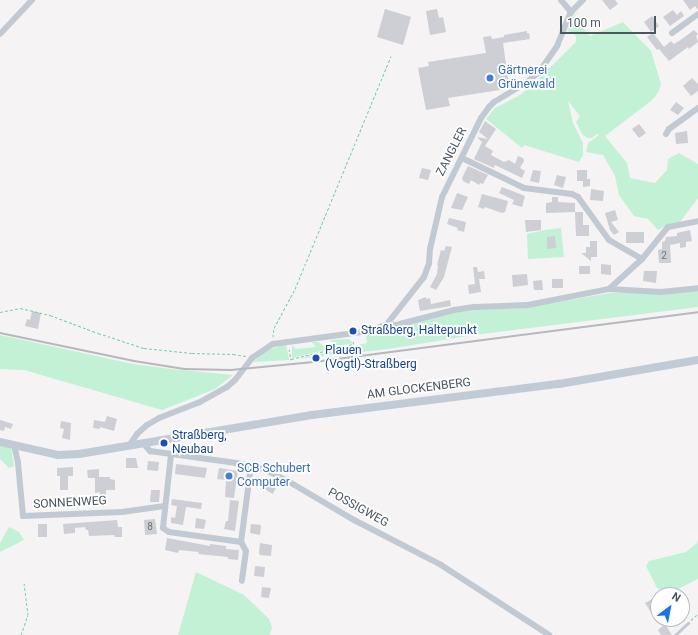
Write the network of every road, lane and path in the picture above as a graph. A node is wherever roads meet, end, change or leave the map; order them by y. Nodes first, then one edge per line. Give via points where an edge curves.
1 (32, 0) edge
2 (561, 0) edge
3 (583, 0) edge
4 (571, 12) junction
5 (698, 14) edge
6 (672, 33) dead end
7 (0, 34) edge
8 (391, 56) dead end
9 (698, 108) edge
10 (666, 134) dead end
11 (462, 158) junction
12 (698, 221) edge
13 (642, 260) junction
14 (698, 288) edge
15 (609, 289) junction
16 (0, 312) edge
17 (387, 324) junction
18 (273, 344) junction
19 (353, 344) dead end
20 (289, 348) dead end
21 (252, 358) junction
22 (698, 360) edge
23 (0, 442) edge
24 (143, 443) junction
25 (14, 445) junction
26 (129, 446) junction
27 (171, 455) junction
28 (251, 466) junction
29 (165, 506) junction
30 (241, 542) junction
31 (242, 581) dead end
32 (24, 583) dead end
33 (698, 614) edge
34 (690, 621) edge
35 (684, 627) edge
36 (21, 635) edge
37 (549, 635) edge
38 (675, 635) edge

1 - 7 street
2 - 4 street
3 - 4 street, ZANGLER
4 - 11 street, ZANGLER via 549,61 526,83 489,107
5 - 6 street
8 - 18 path via 295,289 274,328
9 - 10 street via 669,128
11 - 13 street via 524,188 578,197 609,240
11 - 17 street, ZANGLER via 442,197 427,272
12 - 13 street via 668,227
13 - 15 street
14 - 15 street via 661,292
15 - 17 street via 528,305 454,310 396,325
16 - 21 path via 20,308 50,315 144,348 192,354 233,354
17 - 18 street via 369,331
18 - 21 street
19 - 20 path via 291,360
21 - 26 street via 227,387 200,402 159,418 136,434
22 - 24 main road, AM GLOCKENBERG via 559,384 312,415
23 - 25 main road, AM GLOCKENBERG
24 - 26 main road, AM GLOCKENBERG
24 - 27 street, POSSIGWEG via 150,451
25 - 26 main road, AM GLOCKENBERG via 58,455
25 - 29 street, SONNENWEG via 24,516 122,512
27 - 28 street, POSSIGWEG
27 - 29 street
28 - 30 street
28 - 37 street, POSSIGWEG via 264,469 286,480 354,520 441,565
29 - 30 street via 163,528 169,532
30 - 31 street via 246,551
32 - 36 path via 28,615
33 - 34 path
35 - 38 lane

